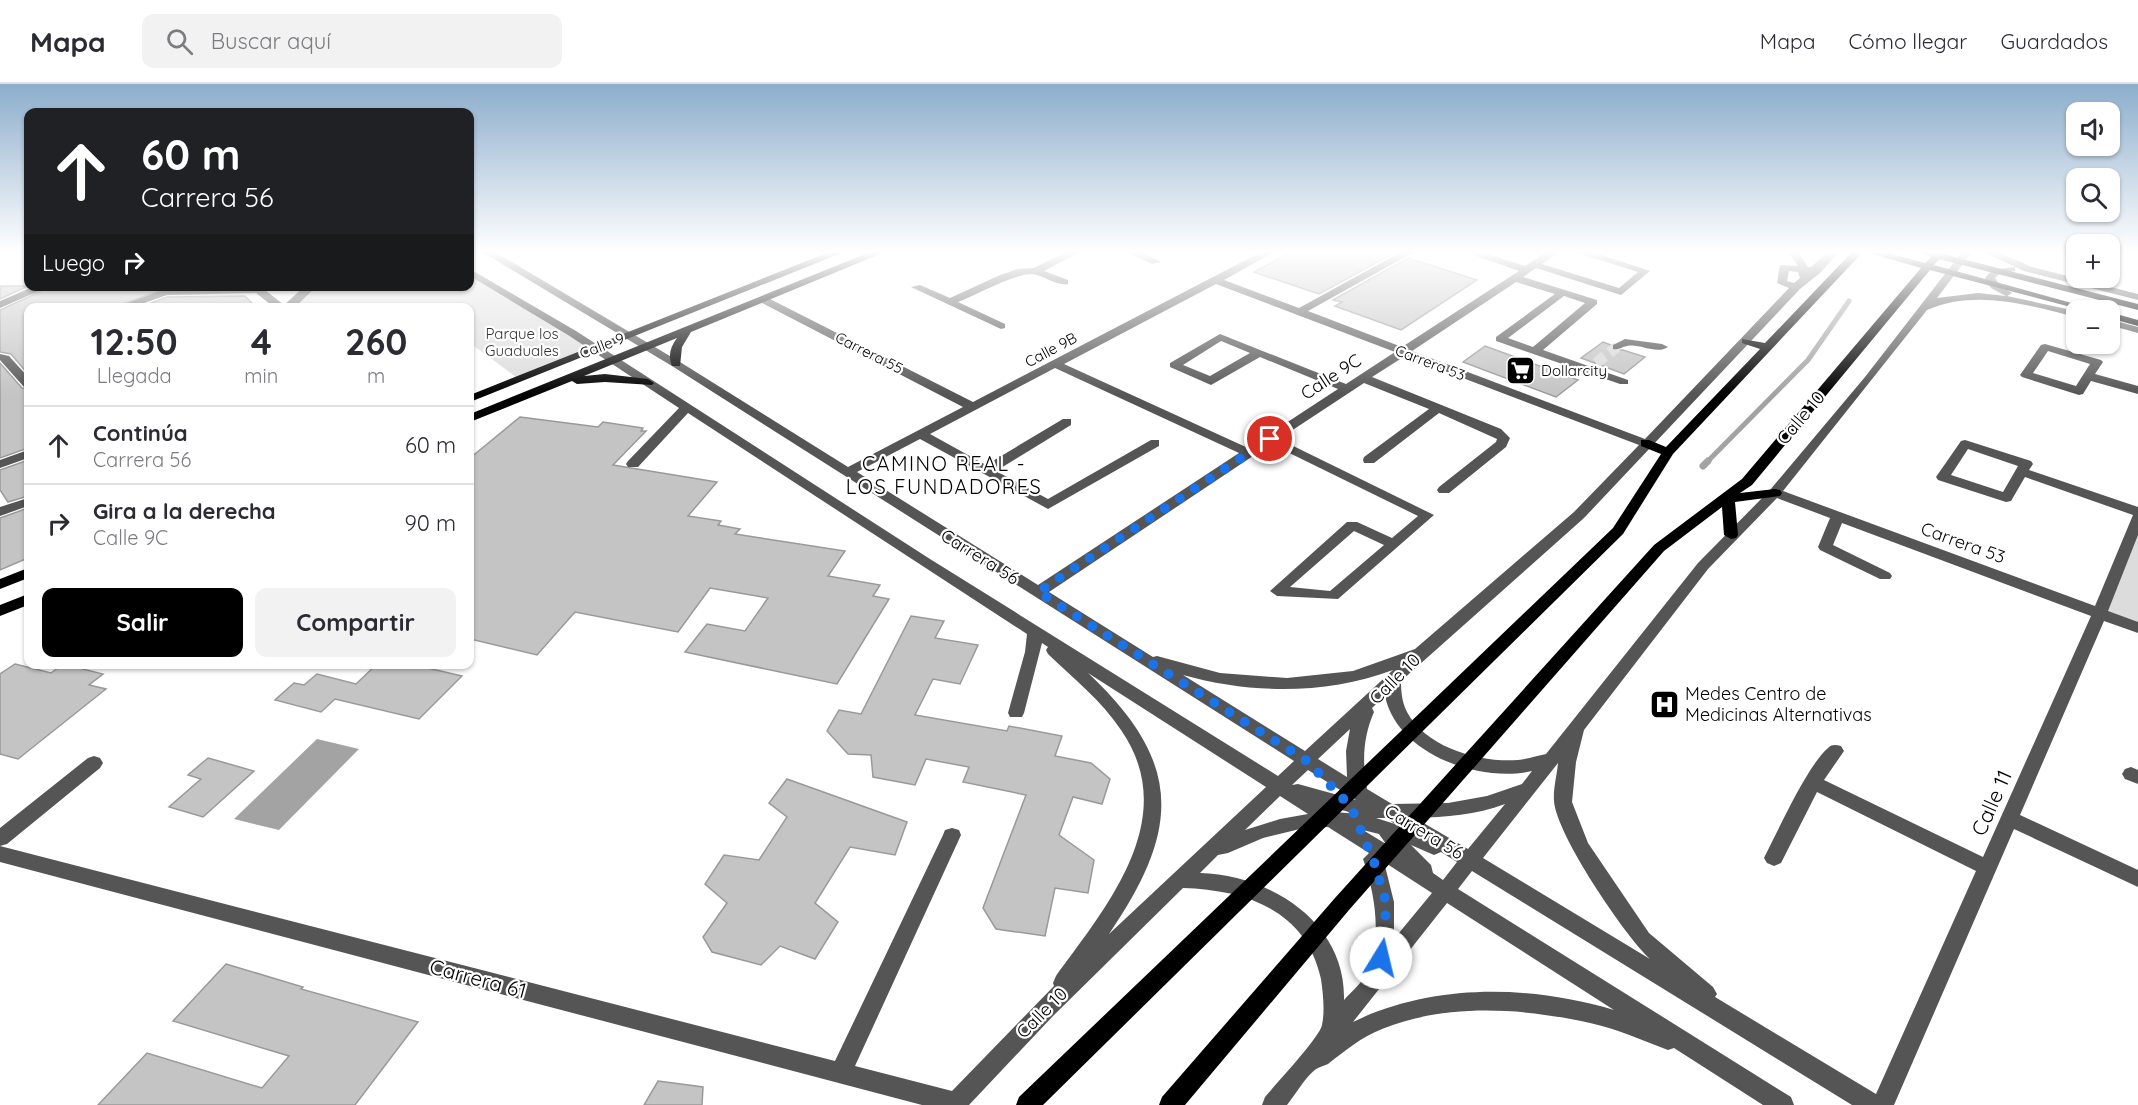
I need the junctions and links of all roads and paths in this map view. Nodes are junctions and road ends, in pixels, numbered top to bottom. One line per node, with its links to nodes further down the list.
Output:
1 (515, 300): 39 (street, Carrera 56)
2 (566, 300): 33 (street, Carrera 56)
3 (721, 300): 33 (main road, Calle 9)
4 (764, 300): 31 (main road, Calle 9); 56 (street, Carrera 55)
5 (945, 300): 21 (street)
6 (956, 300): 21 (street)
7 (1178, 300): 46 (street, Calle 9B)
8 (1267, 300): 26 (street, Carrera 53)
9 (1322, 300): 26 (street)
10 (1483, 300): 42 (street, Calle 9C)
11 (1553, 300): 40 (street)
12 (1585, 300): 40 (street)
13 (1784, 300): 34 (street, Calle 10)
14 (1813, 300): 38 (main road)
15 (1900, 300): 76 (main road, Calle 10)
16 (1929, 300): 24 (street, Calle 10)
17 (1945, 300): 24 (street)
18 (2009, 300): 22 (street)
19 (2027, 300): 22 (street)
20 (2109, 300): 23 (main road)
21 (950, 302): 30 (street)
22 (2045, 306): 25 (street)
23 (2138, 307)
24 (1921, 310): 75 (street, Calle 10)
25 (2066, 311)
26 (1299, 312): 42 (street, Carrera 53)
27 (2120, 318): 28 (main road)
28 (2138, 323)
29 (2120, 325): 32 (street)
30 (1001, 326)
31 (688, 330): 36 (main road, Calle 9); 45 (main road)
32 (2138, 330)
33 (628, 337): 36 (street, Carrera 56); 39 (main road, Calle 9)
34 (1746, 341): 38 (main road); 64 (street, Calle 10)
35 (1662, 347): 37 (street)
36 (646, 348): 44 (main road, Calle 9); 45 (street, Carrera 56)
37 (1617, 348)
38 (1768, 348): 65 (main road)
39 (596, 349): 44 (street, Carrera 56); 55 (main road, Calle 9)
40 (1535, 351): 51 (street)
41 (1258, 353): 41 (street); 53 (street)
42 (1404, 353): 48 (street, Calle 9C); 64 (street, Carrera 53)
43 (0, 357): 49 (street)
44 (613, 360): 50 (main road, Calle 9); 52 (street, Carrera 56)
45 (676, 364): 73 (street, Carrera 56)
46 (1055, 364): 56 (street, Calle 9B); 66 (street)
47 (2088, 376): 47 (street); 54 (street)
48 (1363, 378): 53 (street, Calle 9C); 57 (street)
49 (24, 379)
50 (557, 382): 52 (main road); 59 (main road, Calle 9)
51 (1624, 382)
52 (648, 383): 58 (street, Carrera 56)
53 (1347, 388): 62 (street, Calle 9C)
54 (2138, 390)
55 (474, 397)
56 (973, 407): 61 (street, Calle 9B)
57 (1438, 408): 68 (street); 74 (street)
58 (685, 409): 70 (street); 94 (street, Carrera 56)
59 (474, 416)
60 (1067, 422): 71 (street)
61 (920, 434): 71 (street); 73 (street, Calle 9B)
62 (1270, 439): 66 (street, Calle 9C); 83 (street)
63 (1155, 443): 71 (street)
64 (1645, 443): 65 (main road); 96 (street, Calle 10)
65 (1668, 452): 129 (main road)
66 (1249, 453): 87 (street, Calle 9C)
67 (24, 455): 69 (street)
68 (1370, 460)
69 (0, 464)
70 (633, 464)
71 (986, 471)
72 (2022, 472): 72 (street); 79 (street)
73 (846, 473): 87 (street, Carrera 56)
74 (1444, 490)
75 (1775, 493): 76 (main road); 80 (street, Carrera 53); 82 (street, Calle 10)
76 (1728, 499): 82 (main road); 130 (main road, Calle 10)
77 (24, 503): 78 (street)
78 (0, 512)
79 (2138, 512)
80 (1837, 517): 85 (street); 92 (street, Carrera 53)
81 (2138, 518): 92 (street, Calle 11)
82 (1731, 535): 100 (street, Calle 10)
83 (1394, 544): 83 (street)
84 (24, 575): 86 (main road)
85 (1885, 576)
86 (0, 584)
87 (1038, 592): 95 (street, Carrera 56)
88 (24, 598): 89 (main road)
89 (0, 600)
90 (24, 600): 91 (main road)
91 (0, 611)
92 (2099, 614): 93 (street, Carrera 53); 110 (street, Calle 11)
93 (2138, 628)
94 (1035, 631): 99 (street); 106 (street, Carrera 56); 122 (street)
95 (1120, 645): 96 (street); 103 (street, Carrera 56)
96 (1427, 647): 97 (street, Calle 10)
97 (1393, 681): 98 (street, Calle 10); 102 (street)
98 (1372, 702): 103 (street, Calle 10); 108 (street)
99 (1016, 713)
100 (1579, 725): 102 (street, Calle 10); 124 (street)
101 (1835, 751): 105 (street)
102 (1549, 760): 107 (street, Calle 10)
103 (1307, 761): 106 (street, Calle 10); 108 (street, Carrera 56)
104 (94, 763): 112 (street)
105 (1813, 782): 115 (street); 117 (street)
106 (1281, 785): 108 (street); 109 (street, Carrera 56); 114 (street, Calle 10)
107 (1529, 788): 108 (street); 116 (street, Calle 10)
108 (1368, 816): 109 (street, Carrera 56); 116 (street, Carrera 56); 120 (street); 121 (street)
109 (1332, 818): 114 (street)
110 (2009, 818): 117 (street, Calle 11); 119 (street)
111 (952, 835): 126 (street)
112 (0, 839)
113 (0, 854): 126 (street, Carrera 61)
114 (1207, 856): 118 (street, Calle 10)
115 (1774, 858)
116 (1470, 860): 120 (street, Calle 10); 124 (street, Carrera 56)
117 (1988, 868): 134 (street, Calle 11)
118 (1179, 879): 122 (street, Calle 10); 123 (street)
119 (2138, 879)
120 (1445, 892): 121 (street, Calle 10); 125 (street)
121 (1376, 977): 123 (street, Calle 10)
122 (1046, 1009): 128 (street, Calle 10)
123 (1333, 1028): 127 (street, Calle 10)
124 (1796, 1058): 133 (street, Carrera 56)
125 (1730, 1071): 127 (street); 132 (street)
126 (841, 1073): 128 (street, Carrera 61)
127 (1299, 1074): 131 (street, Calle 10)
128 (955, 1104)
129 (1027, 1105)
130 (1170, 1105)
131 (1273, 1105)
132 (1783, 1105)
133 (1873, 1105)
134 (1883, 1105)

